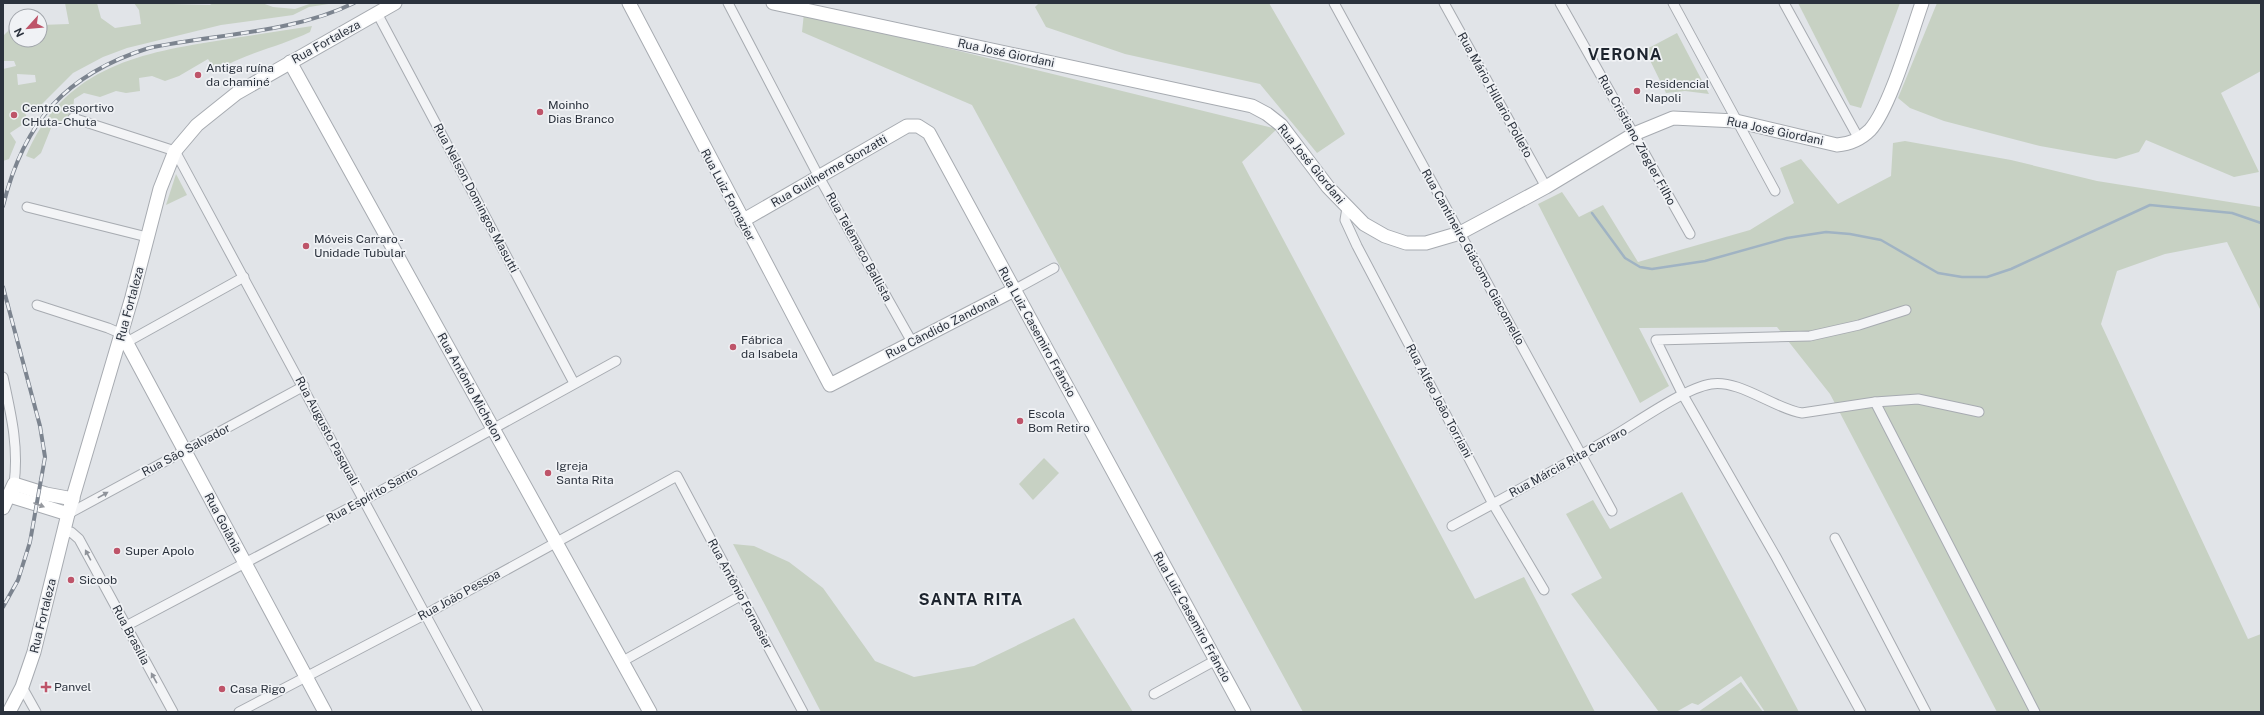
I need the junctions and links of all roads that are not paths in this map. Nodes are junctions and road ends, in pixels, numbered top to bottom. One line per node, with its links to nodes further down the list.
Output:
1 (395, 3): 11 (street, Rua Fortaleza)
2 (629, 3): 24 (street, Rua Luiz Fornazier)
3 (728, 3): 19 (street, Rua Telêmaco Ballista)
4 (773, 3): 23 (street, Rua José Giordani)
5 (1334, 3): 25 (street, Rua Cantineiro Giácomo Giacomello)
6 (1444, 3): 20 (street, Rua Mário Hillario Polleto)
7 (1560, 3): 16 (street, Rua Cristiano Ziegler Filho)
8 (1673, 3): 14 (street)
9 (1784, 3): 17 (street)
10 (1922, 3): 17 (street, Rua José Giordani)
11 (377, 13): 12 (street, Rua Fortaleza); 37 (street, Rua Nelson Domingos Masutti)
12 (290, 62): 18 (street, Rua Fortaleza); 44 (street, Rua Antônio Michelon)
13 (73, 118): 18 (street)
14 (1736, 121): 16 (street, Rua José Giordani); 17 (street, Rua José Giordani); 21 (street)
15 (918, 126): 19 (street, Rua Guilherme Gonzatti); 30 (street, Rua Luiz Casemiro Frâncio)
16 (1634, 134): 20 (street, Rua José Giordani); 26 (street, Rua Cristiano Ziegler Filho)
17 (1859, 139)
18 (174, 151): 27 (street, Rua Fortaleza); 29 (street, Rua Augusto Pasquali)
19 (819, 177): 24 (street, Rua Guilherme Gonzatti); 34 (street, Rua Telêmaco Ballista)
20 (1546, 186): 25 (street, Rua José Giordani)
21 (1775, 191)
22 (27, 207): 27 (street)
23 (1347, 208): 25 (street, Rua José Giordani); 51 (street, Rua Alfeo João Torriani)
24 (742, 221): 38 (street, Rua Luiz Fornazier)
25 (1460, 233): 46 (street, Rua Cantineiro Giácomo Giacomello)
26 (1690, 234)
27 (147, 237): 33 (street, Rua Fortaleza)
28 (1054, 268): 30 (street, Rua Cândido Zandonai)
29 (244, 277): 33 (street); 39 (street, Rua Augusto Pasquali)
30 (1014, 290): 34 (street, Rua Cândido Zandonai); 65 (street, Rua Luiz Casemiro Frâncio)
31 (37, 305): 33 (street)
32 (1906, 310): 40 (street)
33 (124, 338): 45 (street, Rua Goiânia); 49 (street, Rua Fortaleza)
34 (912, 342): 38 (street, Rua Cândido Zandonai)
35 (616, 361): 37 (street, Rua Espírito Santo)
36 (3, 377): 42 (street)
37 (574, 383): 44 (street, Rua Espírito Santo)
38 (830, 385)
39 (304, 386): 45 (street, Rua São Salvador); 50 (street, Rua Augusto Pasquali)
40 (1683, 395): 41 (street, Rua Márcia Rita Carraro); 46 (street, Rua Márcia Rita Carraro); 79 (street)
41 (1875, 402): 43 (street, Rua Márcia Rita Carraro); 81 (street)
42 (7, 412): 48 (street)
43 (1979, 412)
44 (493, 428): 50 (street, Rua Espírito Santo); 59 (street, Rua Antônio Michelon)
45 (185, 451): 54 (street, Rua São Salvador, one-way to 45); 60 (street, Rua Goiânia)
46 (1581, 455): 51 (street, Rua Márcia Rita Carraro); 53 (street, Rua Cantineiro Giácomo Giacomello)
47 (677, 476): 59 (street, Rua João Pessoa); 62 (street, Rua Antônio Fornasier)
48 (12, 490): 49 (street); 52 (street); 54 (street, one-way to 54)
49 (73, 498): 54 (street, Rua Fortaleza)
50 (364, 500): 60 (street, Rua Espírito Santo); 63 (street, Rua Augusto Pasquali)
51 (1494, 504): 55 (street, Rua Márcia Rita Carraro); 61 (street, Rua Alfeo João Torriani)
52 (3, 508)
53 (1612, 511)
54 (68, 516): 56 (street, Rua Fortaleza); 57 (street, Rua Brasília)
55 (1452, 526)
56 (64, 534): 57 (street); 68 (street, Rua Fortaleza)
57 (78, 537): 64 (street, Rua Brasília, one-way to 57)
58 (1836, 538): 80 (street)
59 (555, 542): 63 (street, Rua João Pessoa); 66 (street, Rua Antônio Michelon)
60 (244, 562): 64 (street, Rua Espírito Santo); 67 (street, Rua Goiânia)
61 (1544, 590)
62 (740, 596): 66 (street); 77 (street, Rua Antônio Fornasier)
63 (426, 614): 67 (street, Rua João Pessoa); 75 (street, Rua Augusto Pasquali)
64 (126, 626): 72 (street, Rua Brasília, one-way to 64)
65 (1216, 660): 69 (street); 78 (street, Rua Luiz Casemiro Frâncio)
66 (623, 661): 76 (street, Rua Antônio Michelon)
67 (306, 677): 73 (street, Rua João Pessoa); 74 (street, Rua Goiânia)
68 (22, 687): 70 (street, Rua Fortaleza); 71 (street)
69 (1154, 694)
70 (9, 712)
71 (36, 712)
72 (173, 712)
73 (239, 712)
74 (325, 712)
75 (478, 712)
76 (650, 712)
77 (803, 712)
78 (1244, 712)
79 (1861, 712)
80 (1926, 712)
81 (2035, 712)

